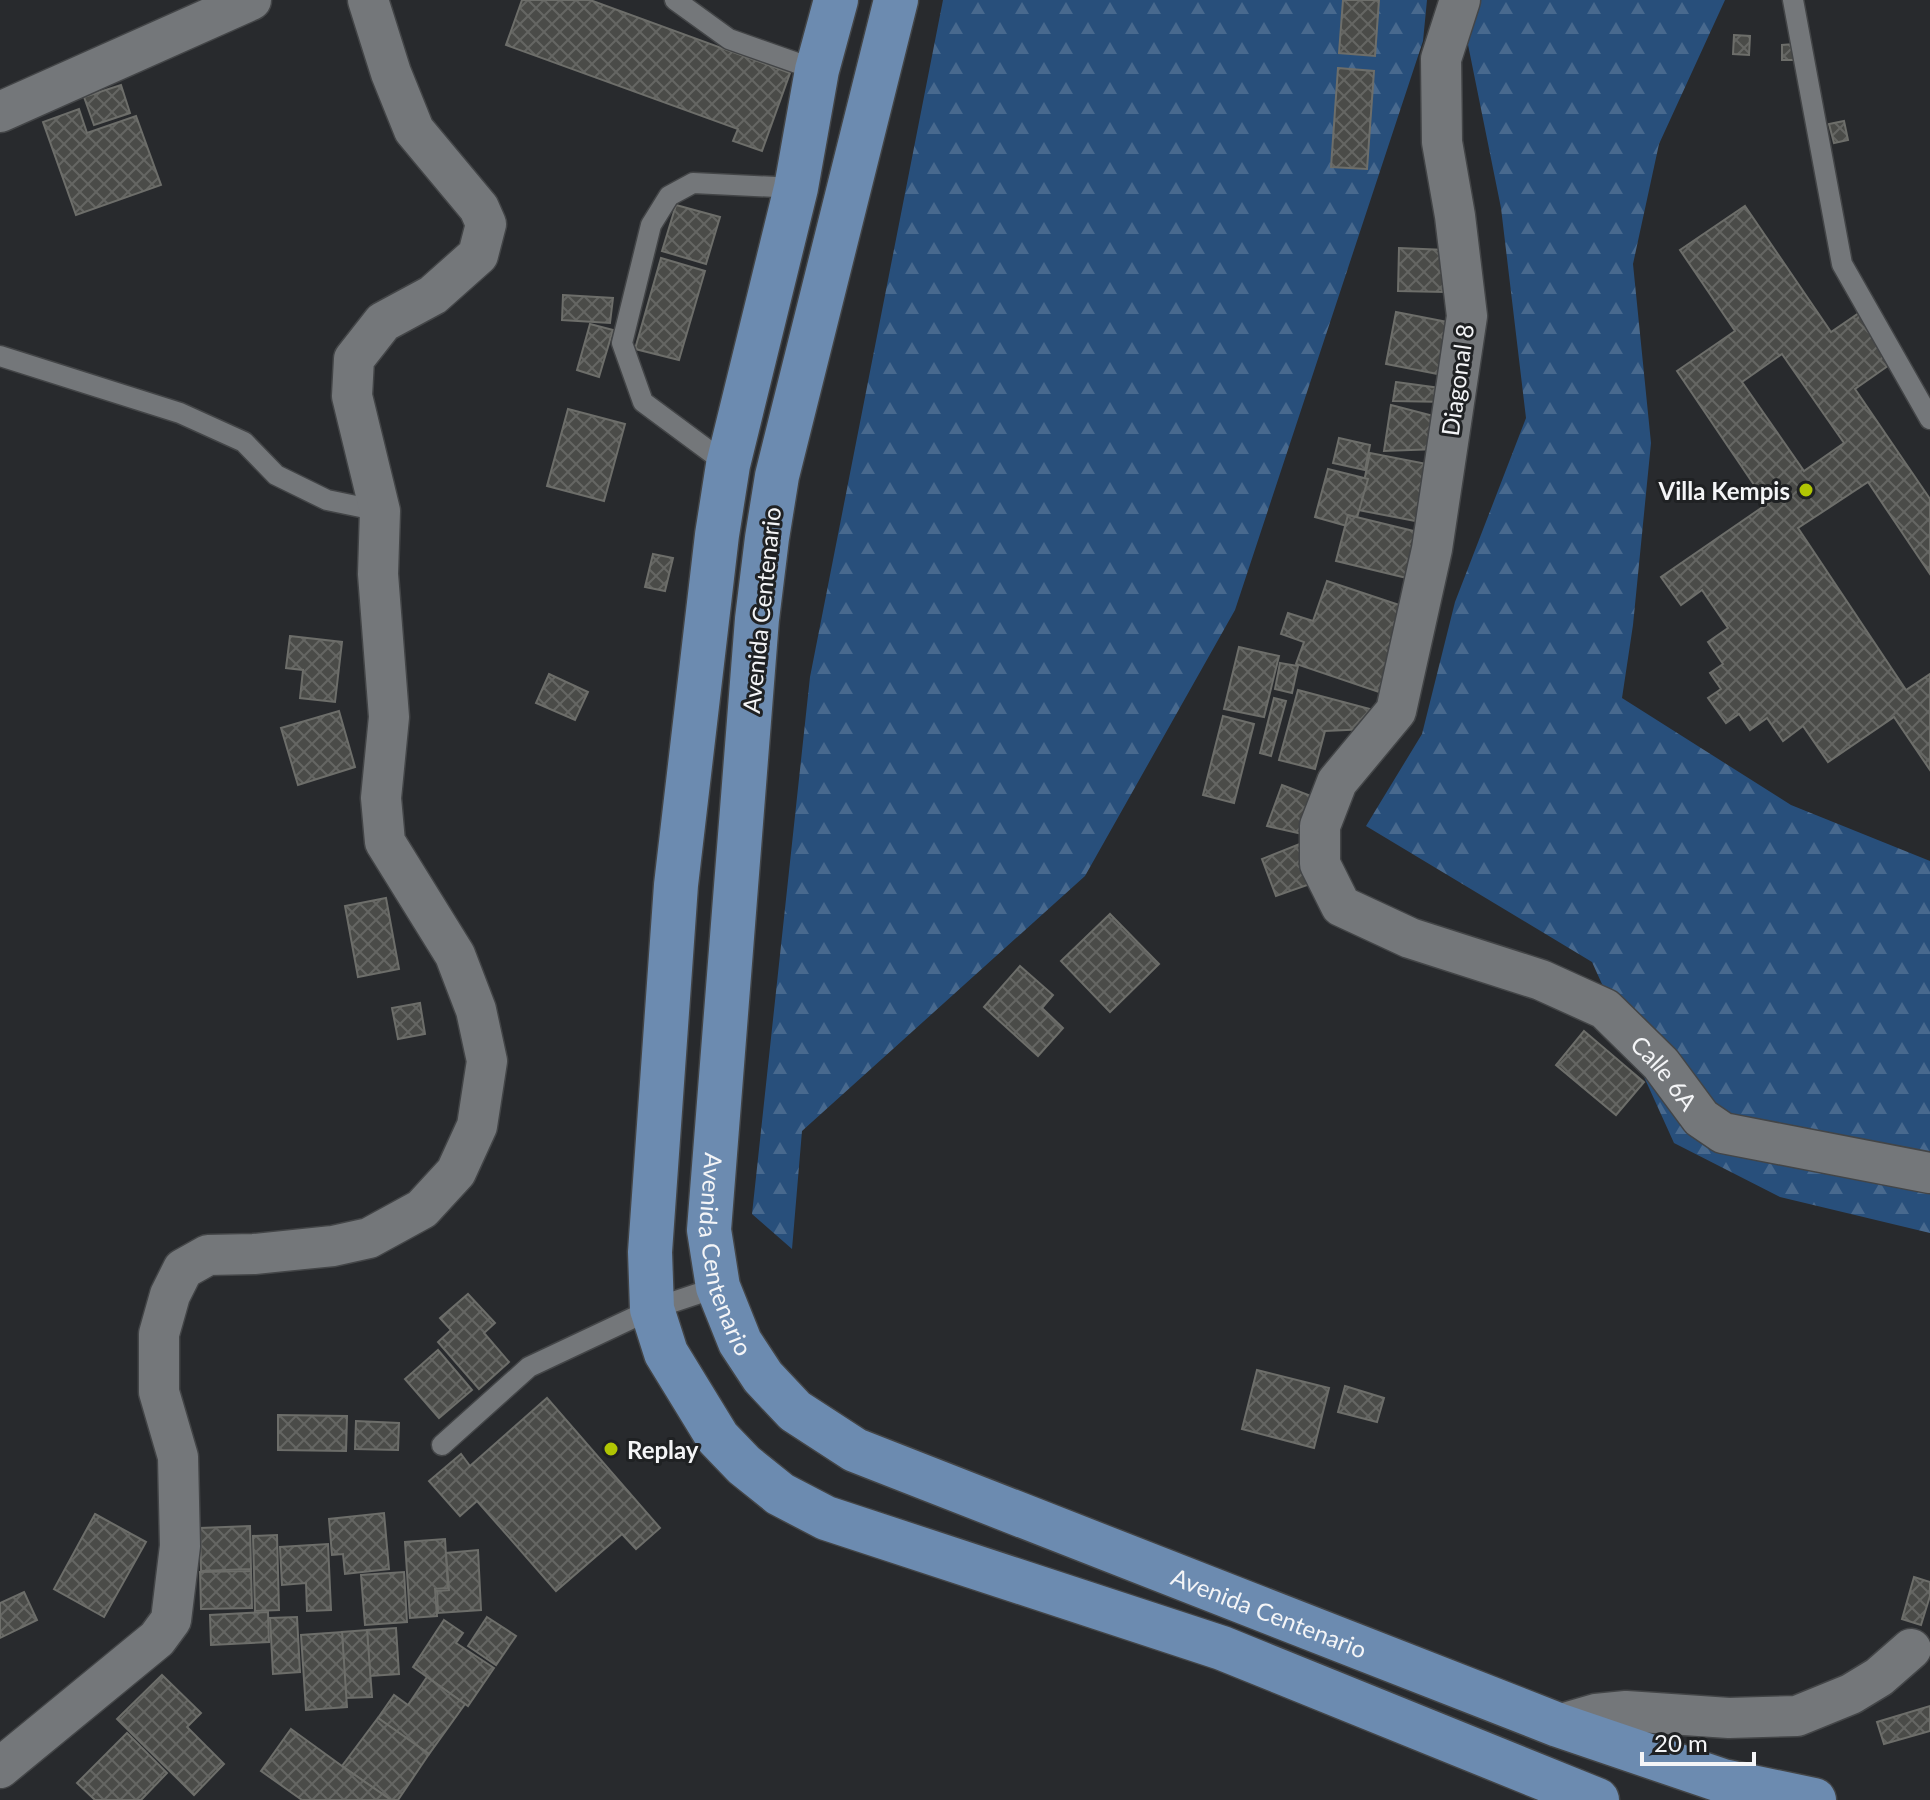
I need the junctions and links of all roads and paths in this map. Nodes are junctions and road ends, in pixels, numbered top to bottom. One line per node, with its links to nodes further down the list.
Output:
1 (251, 0): 9 (street)
2 (368, 0): 16 (street)
3 (675, 0): 8 (lane)
4 (836, 0): 8 (main road, Avenida Centenario)
5 (896, 0): 12 (main road, Avenida Centenario)
6 (1460, 0): 17 (street, Diagonal 8)
7 (1793, 0): 14 (lane)
8 (817, 70): 10 (main road, Avenida Centenario)
9 (0, 112)
10 (796, 188): 11 (main road, Avenida Centenario); 15 (lane)
11 (779, 252): 12 (main road); 15 (main road, Avenida Centenario)
12 (829, 266): 19 (main road, Avenida Centenario)
13 (0, 356): 16 (lane)
14 (1930, 419)
15 (728, 465): 20 (main road, Avenida Centenario)
16 (380, 511): 23 (street)
17 (1396, 711): 18 (street, Calle 6A)
18 (1930, 1173)
19 (718, 1287): 20 (lane); 24 (main road, Avenida Centenario)
20 (652, 1309): 21 (lane); 27 (main road, Avenida Centenario)
21 (442, 1445)
22 (1911, 1649): 24 (street)
23 (71, 1709): 25 (lane); 26 (street)
24 (1558, 1725): 28 (main road, Avenida Centenario)
25 (0, 1741)
26 (0, 1768)
27 (1597, 1800)
28 (1814, 1800)

